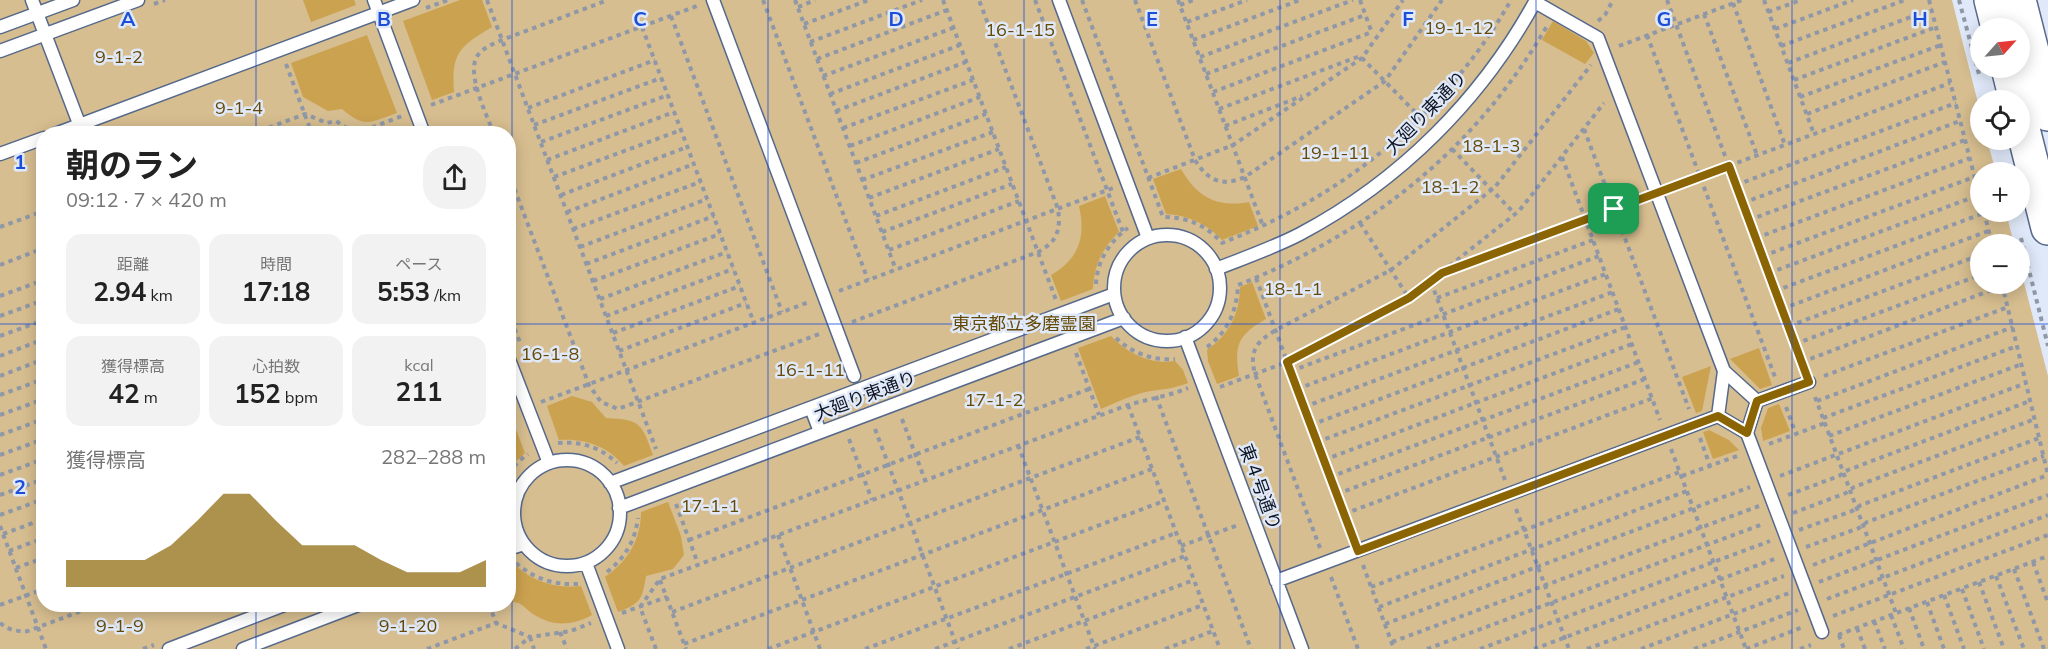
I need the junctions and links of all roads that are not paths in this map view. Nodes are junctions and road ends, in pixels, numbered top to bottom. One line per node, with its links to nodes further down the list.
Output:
1 (32, 0): 12 (lane)
2 (73, 0): 12 (lane)
3 (138, 0): 15 (lane)
4 (374, 0): 11 (lane)
5 (713, 0): 31 (lane)
6 (1059, 0): 25 (lane)
7 (1991, 0): 13 (main road)
8 (2019, 0): 17 (main road)
9 (1535, 1): 26 (lane, 大廻り東通り); 30 (lane)
10 (416, 6): 11 (lane)
11 (379, 13): 19 (lane); 20 (lane)
12 (37, 14): 14 (lane); 15 (lane)
13 (1996, 18)
14 (0, 27)
15 (46, 34): 16 (lane); 18 (lane)
16 (0, 51)
17 (2048, 114)
18 (80, 126)
19 (89, 126)
20 (421, 126)
21 (36, 141): 23 (lane)
22 (2024, 150): 24 (main road)
23 (0, 154)
24 (2034, 231)
25 (1148, 238): 26 (lane); 27 (lane)
26 (1216, 269): 29 (lane)
27 (1114, 294): 28 (lane); 35 (lane, 大廻り東通り)
28 (1124, 318): 29 (lane); 37 (lane, 大廻り東通り)
29 (1185, 337): 47 (lane, 東４号通り)
30 (1724, 370): 34 (lane); 36 (lane)
31 (854, 376)
32 (516, 378): 39 (lane)
33 (1809, 382): 34 (lane)
34 (1757, 401): 38 (lane)
35 (811, 408): 37 (lane); 40 (lane, 大廻り東通り)
36 (1718, 416): 38 (lane); 47 (lane)
37 (820, 432): 42 (lane, 大廻り東通り)
38 (1747, 433): 50 (lane)
39 (549, 464): 40 (lane); 41 (lane)
40 (610, 483): 42 (lane)
41 (516, 499)
42 (619, 508): 46 (lane)
43 (516, 528): 44 (lane)
44 (524, 543): 45 (lane); 46 (lane)
45 (516, 549)
46 (586, 563): 55 (lane)
47 (1276, 581): 56 (lane, 東４号通り)
48 (268, 612): 52 (lane)
49 (342, 612): 51 (lane)
50 (1827, 635)
51 (274, 644): 54 (lane)
52 (184, 646): 53 (lane)
53 (169, 649)
54 (243, 649)
55 (618, 649)
56 (1302, 649)

